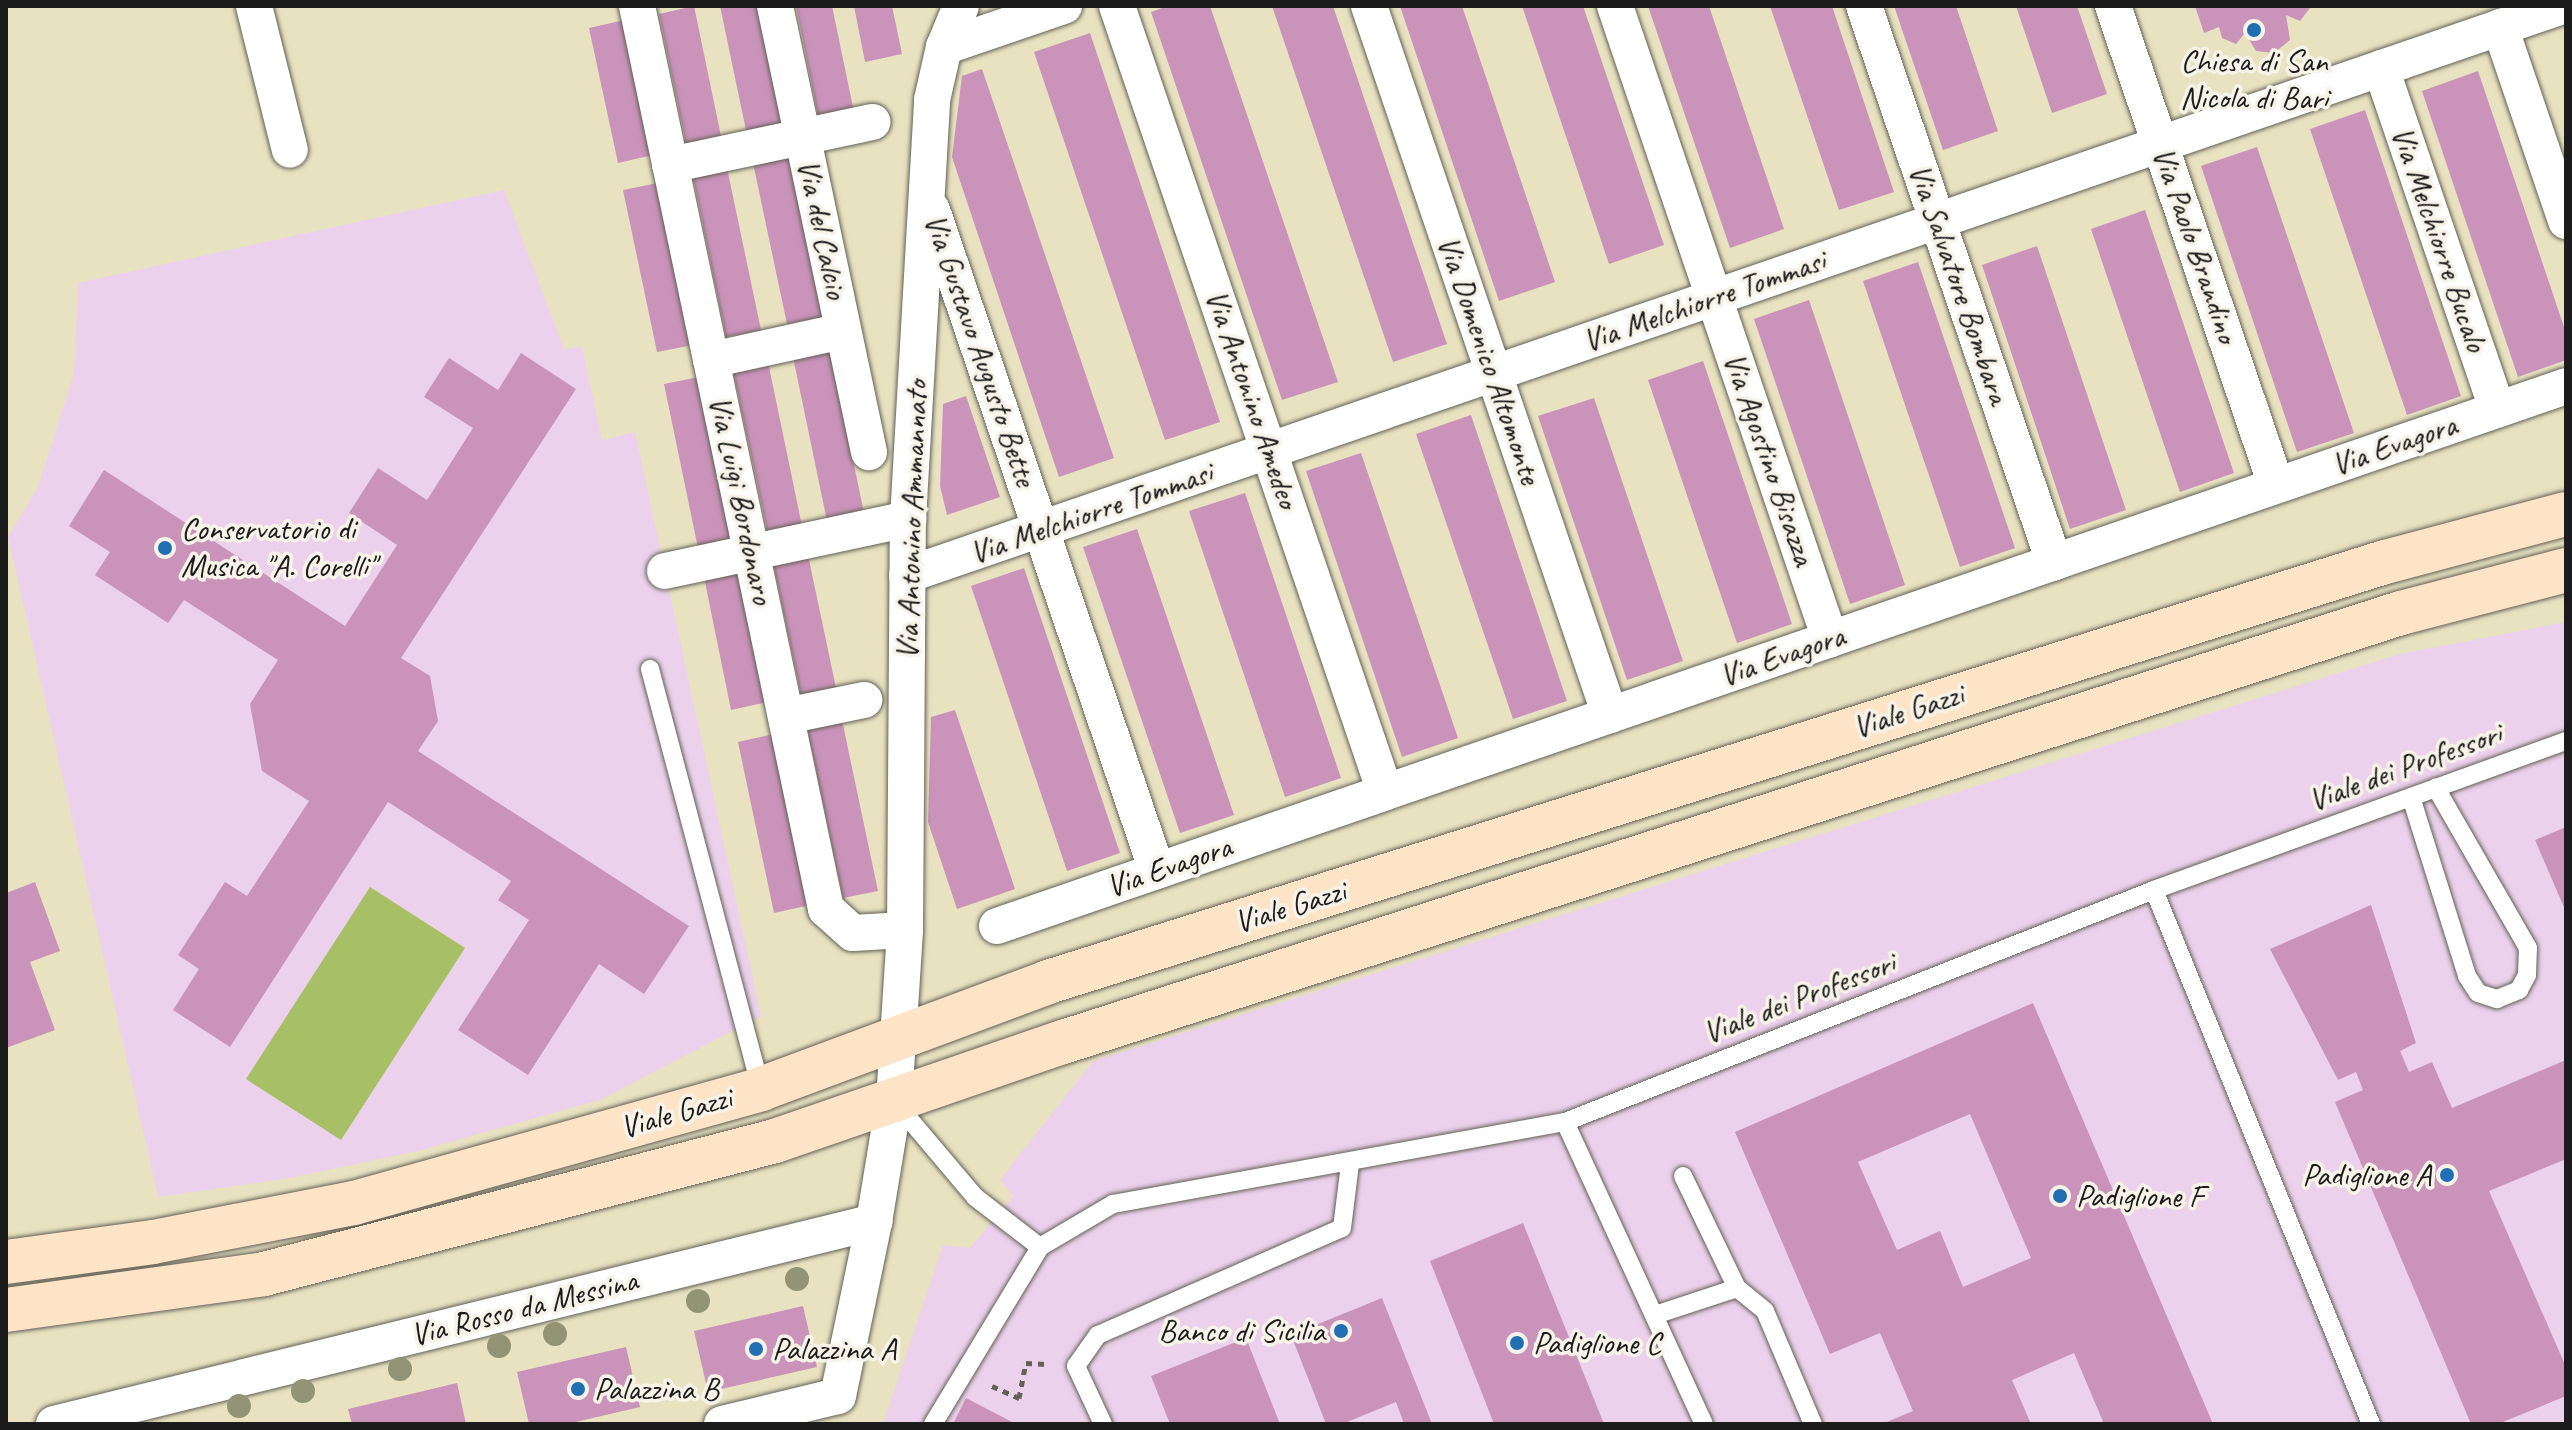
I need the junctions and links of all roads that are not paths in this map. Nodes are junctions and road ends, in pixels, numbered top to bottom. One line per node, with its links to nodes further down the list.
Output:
1 (254, 6): 18 (street)
2 (637, 6): 19 (street, Via Luigi Bordonaro)
3 (775, 6): 16 (street, Via del Calcio)
4 (961, 6): 13 (street, Via Antonino Ammannato)
5 (1064, 6): 13 (street)
6 (1117, 6): 29 (street, Via Antonino Amedeo)
7 (1369, 6): 26 (street, Via Domenico Altomonte)
8 (1615, 6): 23 (street, Via Agostino Bisazza)
9 (1864, 6): 21 (street, Via Salvatore Bombara)
10 (2113, 6): 17 (street, Via Paolo Brandino)
11 (2562, 6): 12 (street, Via Melchiorre Tommasi)
12 (2500, 27): 14 (street, Via Melchiorre Tommasi); 22 (street)
13 (944, 47): 20 (street, Via Antonino Ammannato)
14 (2381, 68): 17 (street, Via Melchiorre Tommasi); 28 (street, Via Melchiorre Bucalo)
15 (872, 122): 16 (street)
16 (802, 136): 19 (street); 24 (street, Via del Calcio)
17 (2160, 144): 21 (street, Via Melchiorre Tommasi); 31 (street, Via Paolo Brandino)
18 (290, 150)
19 (670, 165): 25 (street, Via Luigi Bordonaro)
20 (926, 192): 33 (street, Via Antonino Ammannato); 34 (street, Via Gustavo Augusto Bette)
21 (1937, 221): 23 (street, Via Melchiorre Tommasi); 36 (street, Via Salvatore Bombara)
22 (2566, 221)
23 (1714, 297): 26 (street, Via Melchiorre Tommasi); 40 (street, Via Agostino Bisazza)
24 (843, 331): 25 (street); 30 (street, Via del Calcio)
25 (711, 360): 35 (street, Via Luigi Bordonaro)
26 (1494, 374): 29 (street, Via Melchiorre Tommasi); 43 (street, Via Domenico Altomonte)
27 (2566, 386): 28 (street, Via Evagora)
28 (2497, 409): 31 (street, Via Evagora)
29 (1269, 451): 34 (street, Via Melchiorre Tommasi); 47 (street, Via Antonino Amedeo)
30 (869, 452)
31 (2276, 485): 36 (street, Via Evagora)
32 (2558, 509): 53 (main road, Viale Gazzi)
33 (908, 519): 35 (street); 39 (street, Via Antonino Ammannato)
34 (1041, 530): 39 (street, Via Melchiorre Tommasi); 49 (street, Via Gustavo Augusto Bette)
35 (752, 552): 38 (street); 44 (street, Via Luigi Bordonaro)
36 (2054, 562): 40 (street, Via Evagora)
37 (2566, 570): 55 (main road, Viale Gazzi)
38 (665, 571)
39 (907, 575): 52 (street, Via Antonino Ammannato)
40 (1830, 639): 43 (street, Via Evagora)
41 (650, 669): 54 (lane)
42 (864, 700): 44 (street)
43 (1610, 715): 47 (street, Via Evagora)
44 (786, 716): 52 (street, Via Luigi Bordonaro)
45 (2566, 741): 46 (lane, Viale dei Professori)
46 (2436, 788): 48 (lane, Viale dei Professori); 48 (lane)
47 (1385, 792): 49 (street, Via Evagora)
48 (2411, 797): 50 (lane, Viale dei Professori)
49 (1157, 871): 51 (street, Via Evagora)
50 (2154, 890): 56 (lane, Viale dei Professori); 71 (lane)
51 (997, 926)
52 (905, 930): 53 (street, Via Antonino Ammannato)
53 (895, 1039): 54 (main road, Viale Gazzi); 55 (street, Via Antonino Ammannato)
54 (761, 1089): 61 (main road, Viale Gazzi)
55 (894, 1101): 59 (street); 60 (lane); 63 (main road, Viale Gazzi)
56 (1565, 1122): 57 (lane, Viale dei Professori); 64 (lane)
57 (1350, 1164): 60 (lane, Viale dei Professori); 68 (lane)
58 (1683, 1176): 62 (lane)
59 (874, 1222): 65 (street, Via Rosso da Messina); 66 (street)
60 (1040, 1247): 67 (lane)
61 (6, 1262)
62 (1737, 1288): 64 (lane); 70 (lane)
63 (6, 1310)
64 (1655, 1315): 69 (lane)
65 (54, 1424)
66 (722, 1424)
67 (933, 1424)
68 (1103, 1424)
69 (1704, 1424)
70 (1813, 1424)
71 (2371, 1424)

